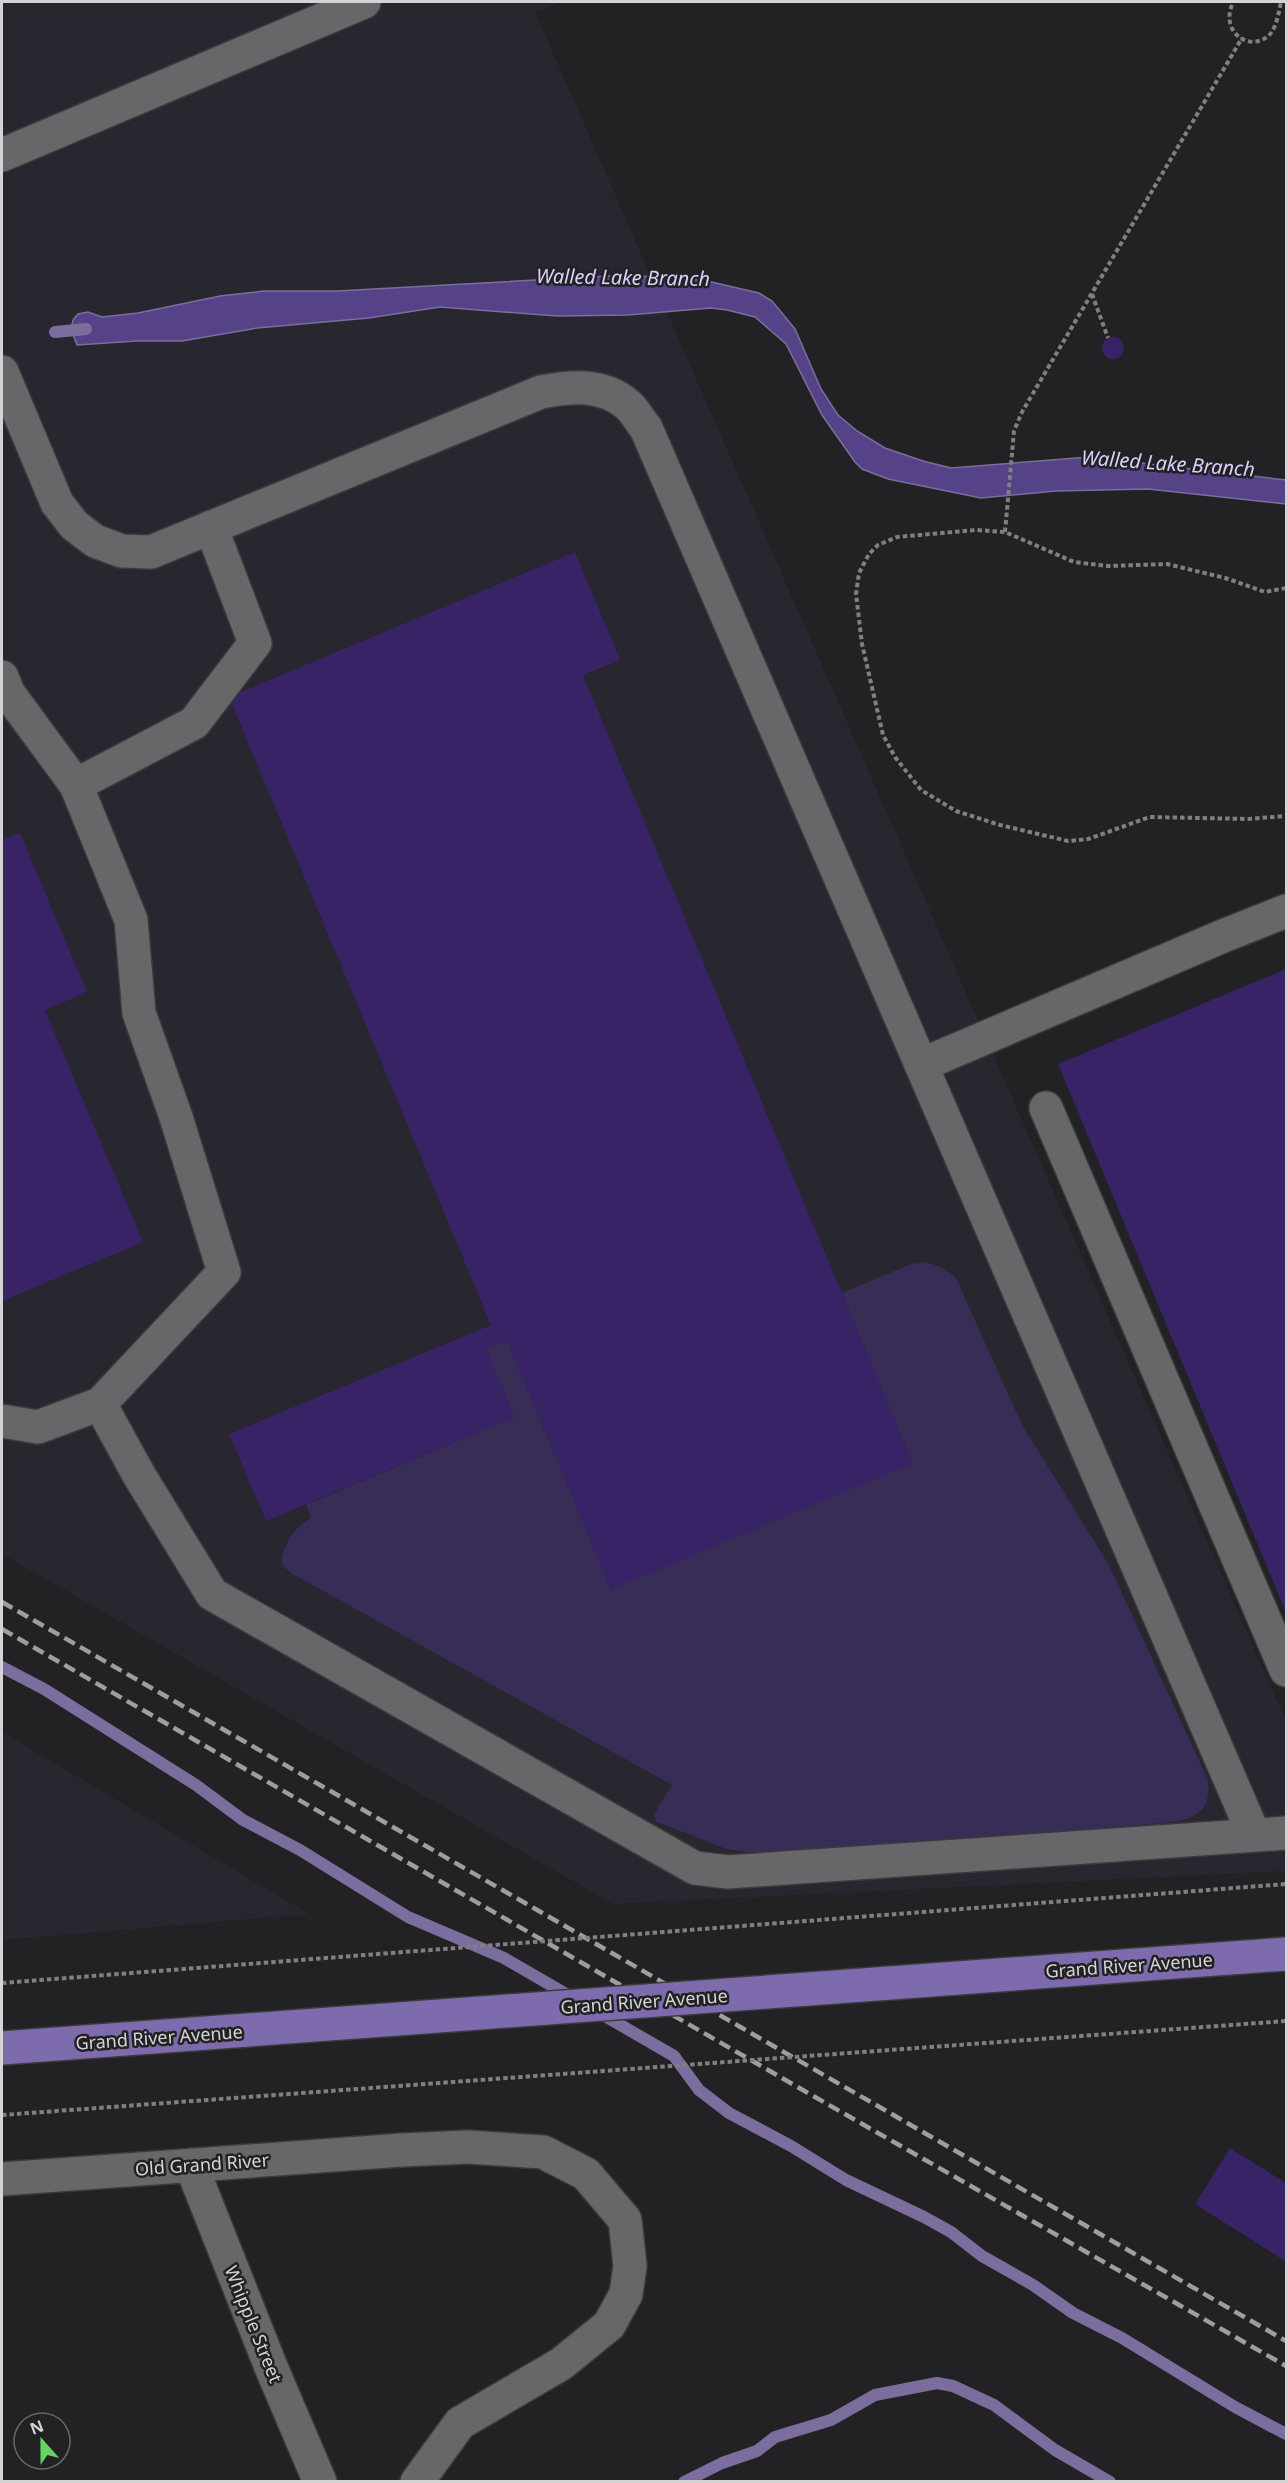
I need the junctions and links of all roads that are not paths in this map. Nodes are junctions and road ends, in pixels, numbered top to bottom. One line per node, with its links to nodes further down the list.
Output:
1 (364, 2): 2 (street)
2 (2, 155)
3 (2, 372): 4 (street)
4 (211, 528): 6 (street); 8 (street)
5 (2, 677): 6 (street)
6 (75, 785): 10 (street)
7 (1287, 912): 8 (street)
8 (921, 1065): 14 (street)
9 (1046, 1108): 12 (street)
10 (100, 1404): 11 (street); 14 (street)
11 (2, 1421)
12 (1287, 1670)
13 (1287, 1833): 14 (street)
14 (1254, 1835)
15 (1287, 1954): 16 (main road, Grand River Avenue, bridge)
16 (2, 2048)
17 (191, 2165): 18 (street, Old Grand River); 19 (street, Whipple Street); 20 (street, Old Grand River)
18 (2, 2179)
19 (320, 2481)
20 (417, 2481)

